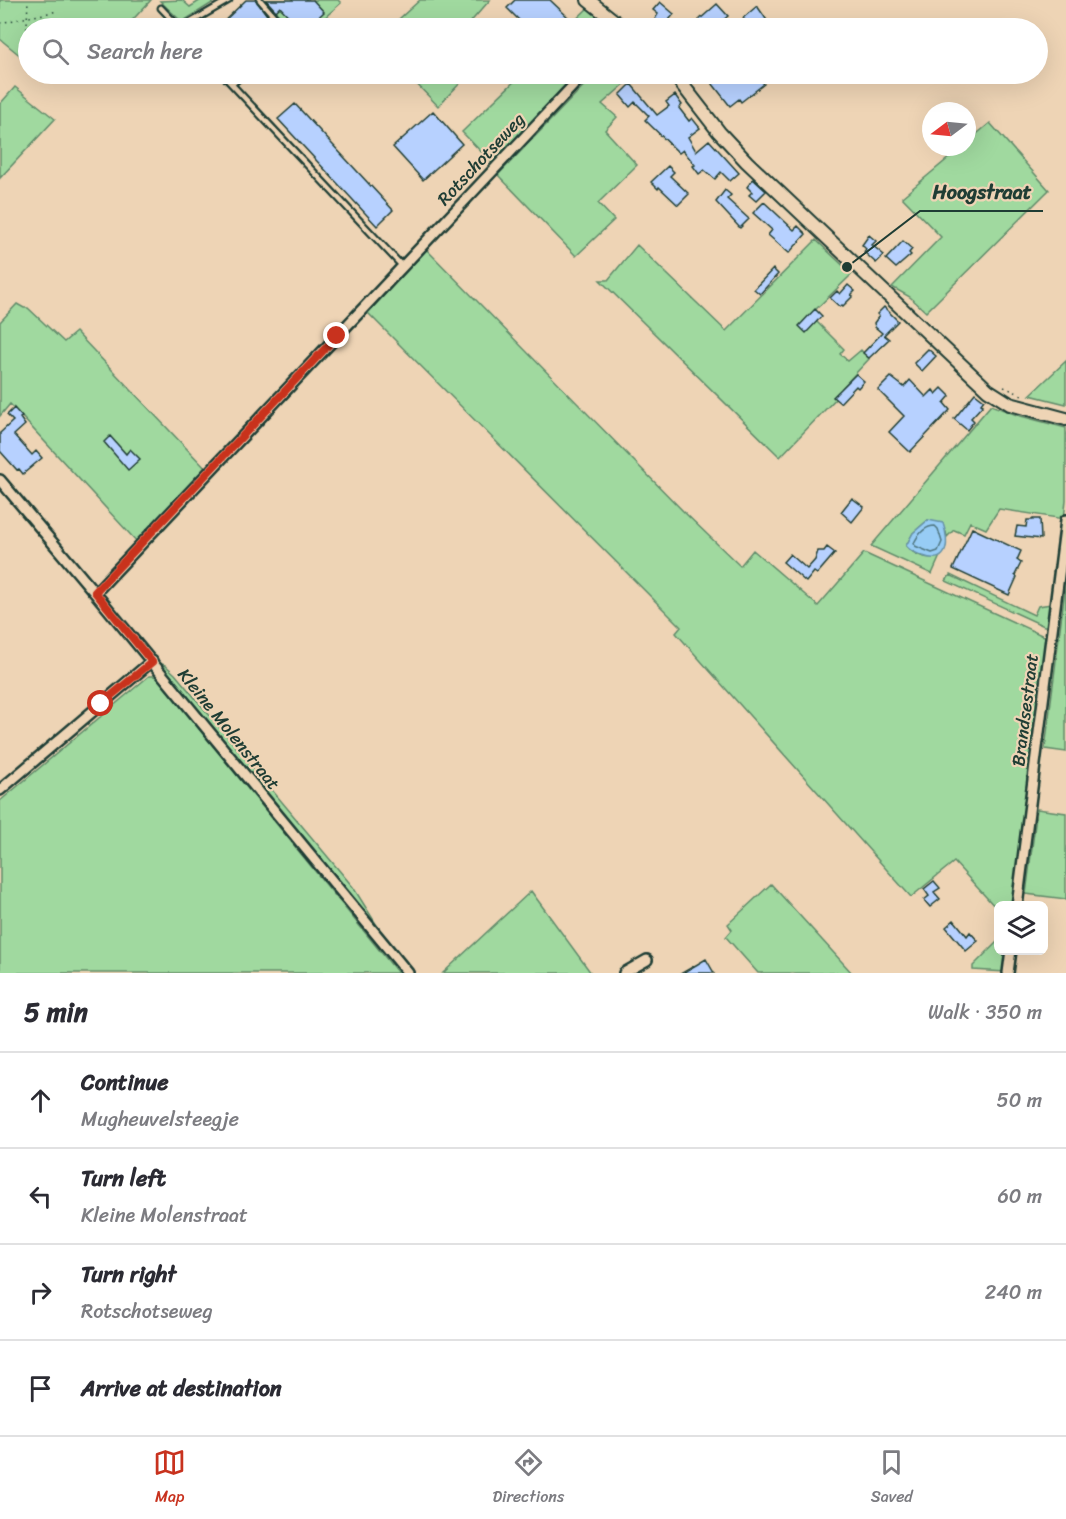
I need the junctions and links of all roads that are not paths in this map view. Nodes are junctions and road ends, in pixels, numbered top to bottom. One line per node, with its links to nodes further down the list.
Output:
1 (229, 0): 6 (lane)
2 (260, 0): 7 (lane)
3 (588, 0): 8 (street)
4 (161, 8): 5 (lane)
5 (170, 18)
6 (198, 18)
7 (275, 18)
8 (610, 18)
9 (232, 84): 12 (lane)
10 (575, 84): 12 (street, Rotschotseweg)
11 (682, 84): 13 (street)
12 (402, 266): 16 (street, Rotschotseweg)
13 (1066, 419)
14 (0, 480): 16 (street, Kleine Molenstraat)
15 (1066, 520): 19 (street, Brandsestraat)
16 (95, 592): 17 (street, Kleine Molenstraat)
17 (152, 662): 18 (street); 22 (street, Kleine Molenstraat)
18 (0, 790)
19 (1018, 901)
20 (1010, 955): 24 (street)
21 (647, 960): 23 (street)
22 (408, 973)
23 (624, 973)
24 (1008, 973)

